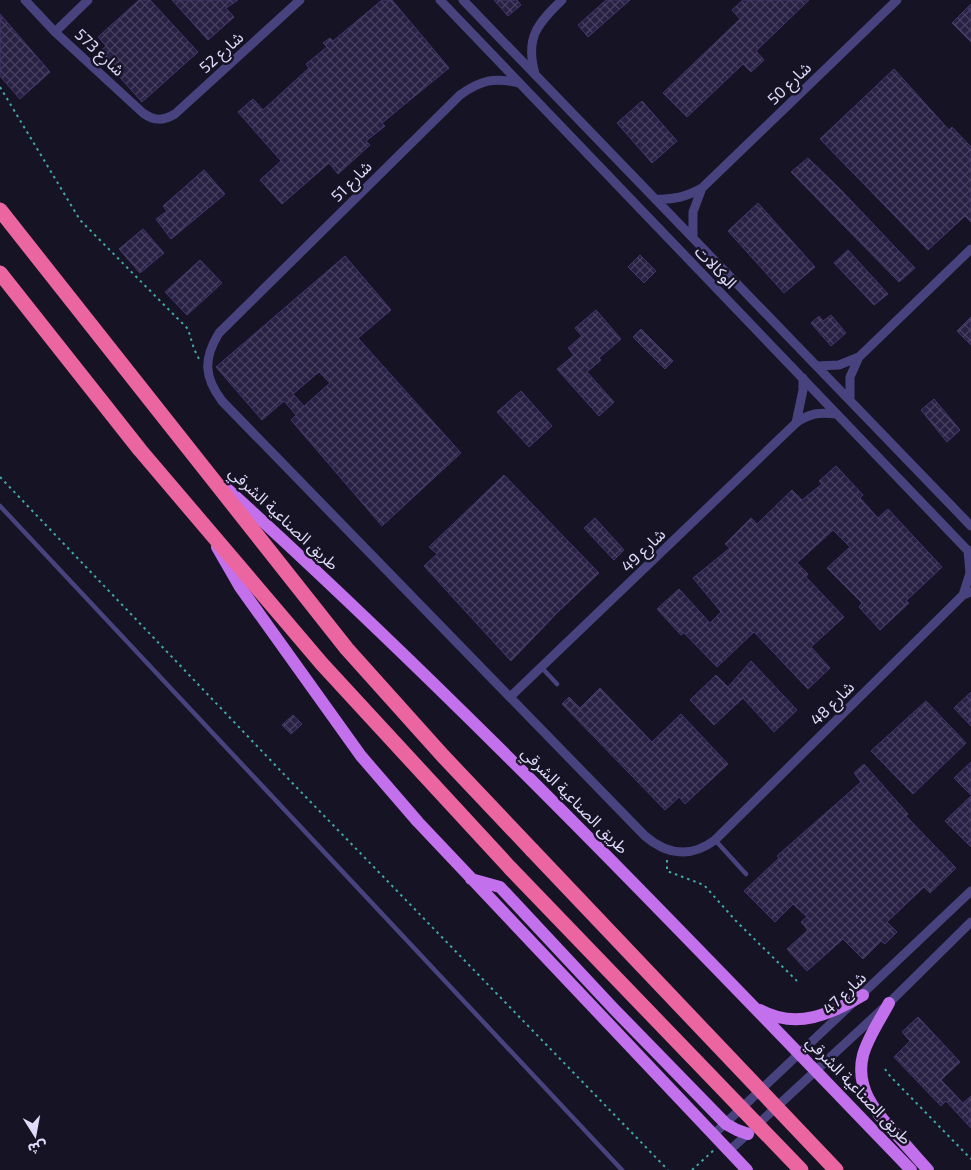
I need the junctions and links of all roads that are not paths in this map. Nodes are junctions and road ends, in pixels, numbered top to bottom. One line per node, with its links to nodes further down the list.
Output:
1 (25, 0): 8 (street, شارع 573)
2 (88, 0): 8 (street)
3 (300, 0): 11 (street, شارع 52)
4 (440, 0): 10 (street, الوكالات)
5 (463, 0): 9 (street, الوكالات)
6 (562, 0): 9 (street)
7 (897, 0): 12 (street, شارع 50)
8 (55, 32): 11 (street, شارع 573)
9 (535, 74): 13 (street, الوكالات)
10 (519, 83): 20 (street, شارع 51); 21 (street, الوكالات)
11 (159, 120)
12 (702, 188): 13 (street, شارع 50); 15 (street, شارع 50)
13 (655, 199): 15 (street, الوكالات)
14 (0, 210): 25 (highway, طريق الصناعية الشرقي)
15 (693, 238): 19 (street, الوكالات)
16 (971, 249): 18 (street)
17 (0, 273): 27 (highway)
18 (859, 357): 19 (street); 22 (street)
19 (817, 366): 22 (street, الوكالات)
20 (208, 375): 33 (street, طريق الصناعية الشرقي)
21 (803, 378): 23 (street, الوكالات); 24 (street)
22 (850, 399): 28 (street, الوكالات)
23 (836, 414): 24 (street, شارع 49); 29 (street, الوكالات)
24 (796, 423): 31 (street, شارع 49)
25 (203, 467): 42 (main road, طريق الصناعية الشرقي); 51 (highway, طريق الصناعية الشرقي, bridge)
26 (0, 506): 48 (lane)
27 (201, 522): 37 (main road); 50 (highway, bridge)
28 (971, 526)
29 (969, 552): 30 (street, شارع 48)
30 (967, 594): 34 (street, شارع 48)
31 (542, 668): 32 (lane); 33 (street, شارع 49)
32 (557, 684)
33 (510, 697): 35 (street, طريق الصناعية الشرقي)
34 (722, 833): 35 (street, طريق الصناعية الشرقي)
35 (715, 840): 36 (lane)
36 (746, 874)
37 (471, 878): 45 (main road); 47 (main road)
38 (971, 891): 40 (street, شارع 47)
39 (971, 922): 41 (street)
40 (864, 995): 42 (main road); 43 (street, شارع 47)
41 (888, 1003): 44 (street); 53 (main road)
42 (756, 1008): 43 (main road, طريق الصناعية الشرقي)
43 (801, 1054): 44 (main road, طريق الصناعية الشرقي); 45 (street, شارع 47)
44 (816, 1071): 46 (street); 52 (main road, طريق الصناعية الشرقي)
45 (726, 1124): 46 (main road); 47 (street, شارع 47)
46 (748, 1134): 47 (street)
47 (721, 1143): 49 (main road)
48 (622, 1170)
49 (747, 1170)
50 (801, 1170)
51 (836, 1170)
52 (911, 1170)
53 (928, 1170)

